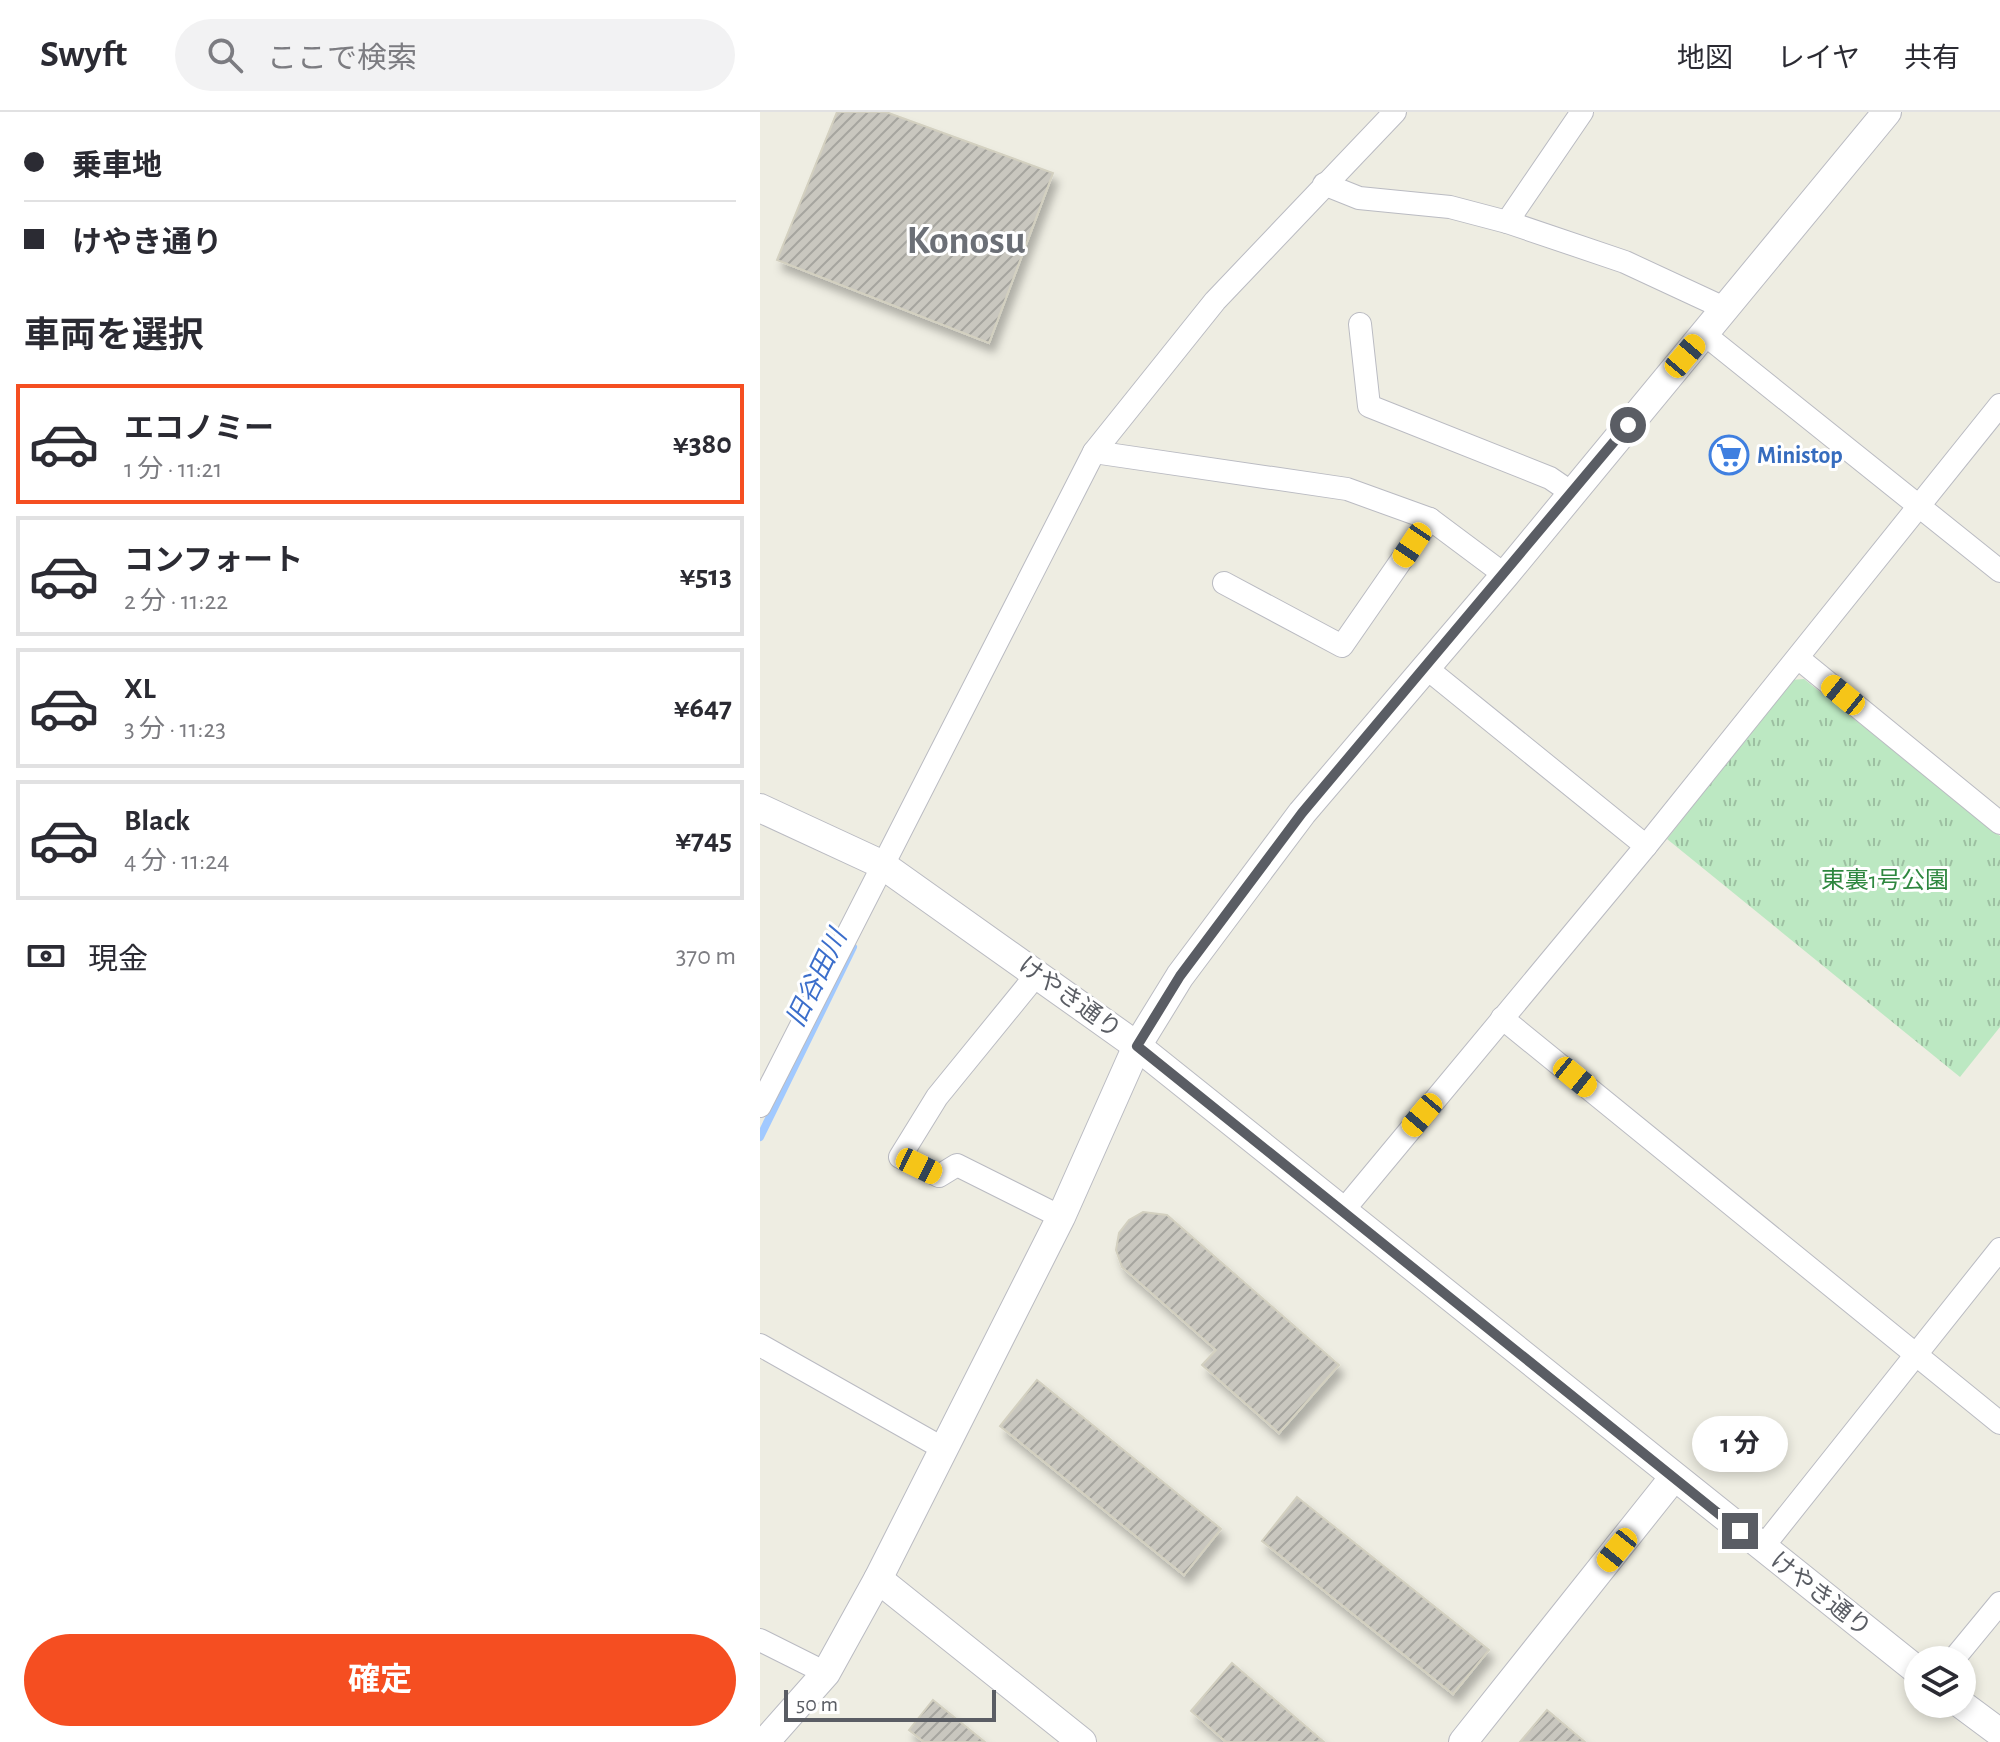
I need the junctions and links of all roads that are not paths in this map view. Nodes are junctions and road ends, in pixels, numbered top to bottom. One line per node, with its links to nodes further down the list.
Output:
1 (1395, 112): 4 (street)
2 (1582, 112): 5 (street)
3 (1887, 112): 6 (street)
4 (1324, 184): 5 (street); 10 (street)
5 (1507, 222): 6 (street)
6 (1724, 308): 8 (street)
7 (1360, 324): 11 (street)
8 (1704, 334): 11 (street); 12 (street)
9 (2000, 405): 12 (street)
10 (1094, 452): 13 (street); 22 (street)
11 (1572, 493): 15 (street)
12 (1919, 506): 14 (street); 17 (street)
13 (1430, 519): 15 (street); 16 (street)
14 (2000, 571)
15 (1505, 575): 18 (street)
16 (1224, 583)
17 (1798, 658): 20 (street); 21 (street)
18 (1425, 667): 21 (street); 25 (street)
19 (760, 808): 22 (street, けやき通り)
20 (2000, 823)
21 (1646, 846): 24 (street)
22 (881, 864): 23 (street, けやき通り); 26 (street)
23 (1038, 973): 25 (street, けやき通り); 28 (street)
24 (1502, 1018): 27 (street); 31 (street)
25 (1137, 1046): 27 (street, けやき通り); 28 (street)
26 (760, 1106)
27 (1342, 1212): 34 (street, けやき通り)
28 (1061, 1217): 33 (street)
29 (2000, 1249): 31 (street)
30 (760, 1345): 33 (street)
31 (1916, 1355): 32 (street); 35 (street)
32 (2000, 1423)
33 (944, 1449): 36 (street)
34 (1674, 1477): 35 (street, けやき通り); 46 (street)
35 (1762, 1548): 40 (street, けやき通り)
36 (878, 1579): 41 (street); 45 (street)
37 (2000, 1603): 39 (street)
38 (760, 1640): 41 (street)
39 (1965, 1646)
40 (1904, 1660)
41 (826, 1673): 44 (street)
42 (1976, 1715): 43 (street)
43 (2000, 1733)
44 (765, 1742)
45 (1082, 1742)
46 (1463, 1742)

